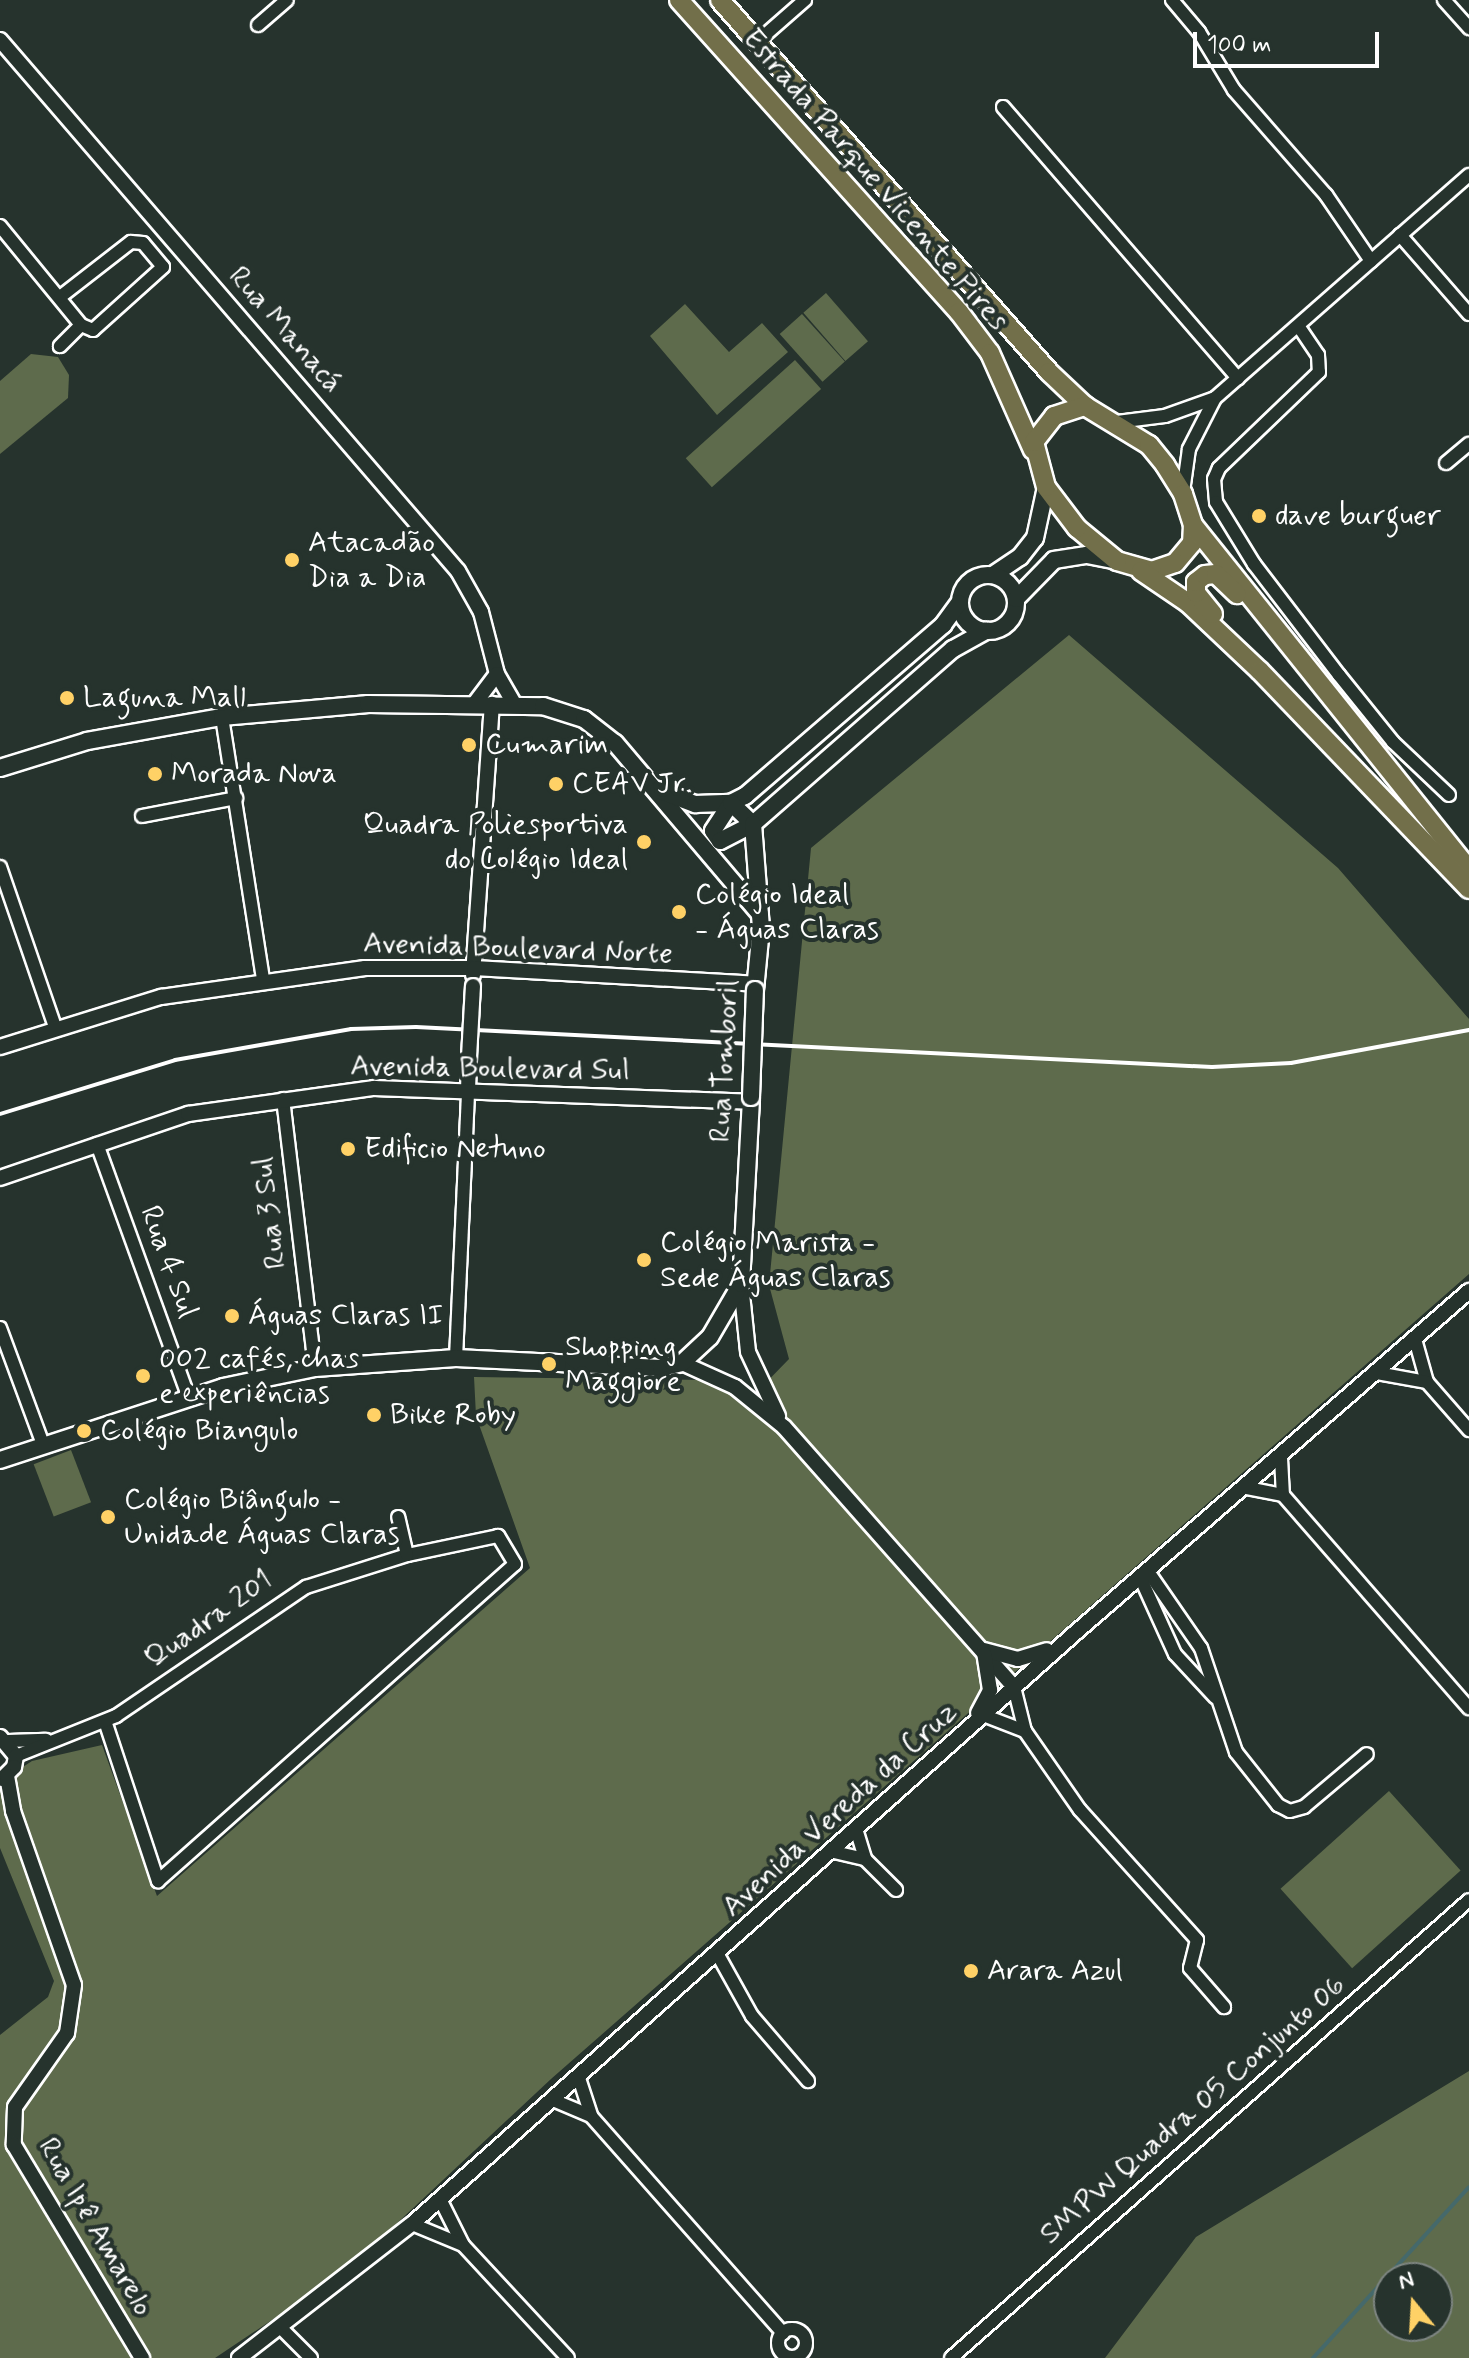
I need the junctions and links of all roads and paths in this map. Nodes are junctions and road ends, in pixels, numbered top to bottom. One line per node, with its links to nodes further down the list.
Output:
1 (287, 0): 7 (street)
2 (679, 0): 26 (main road, Estrada Parque Vicente Pires)
3 (720, 0): 10 (main road, Estrada Parque Vicente Pires)
4 (805, 0): 10 (street)
5 (1172, 0): 15 (street)
6 (1444, 0): 8 (street)
7 (258, 25)
8 (1469, 28)
9 (0, 40): 39 (street, Rua Manacá)
10 (757, 42): 23 (main road, Estrada Parque Vicente Pires)
11 (1003, 107): 21 (street)
12 (1469, 175): 14 (street)
13 (0, 226): 16 (street)
14 (1400, 235): 15 (street); 17 (street)
15 (1371, 261): 19 (street)
16 (60, 297): 18 (street); 18 (street)
17 (1469, 314)
18 (81, 325): 20 (street)
19 (1299, 327): 21 (street); 45 (street)
20 (60, 346)
21 (1238, 378): 22 (street)
22 (1215, 398): 24 (street); 29 (street)
23 (1085, 406): 24 (main road); 26 (main road)
24 (1117, 422): 29 (main road)
25 (1469, 444): 27 (street)
26 (1033, 450): 28 (main road)
27 (1446, 463)
28 (1046, 487): 31 (main road); 33 (main road)
29 (1183, 494): 30 (main road)
30 (1193, 525): 32 (main road); 37 (main road)
31 (1117, 561): 32 (main road); 34 (main road)
32 (1139, 569): 38 (main road)
33 (993, 575): 34 (main road); 35 (main road)
34 (1016, 599): 36 (main road)
35 (959, 603): 36 (main road); 47 (main road)
36 (986, 631): 49 (main road)
37 (1303, 661): 38 (main road); 51 (main road)
38 (1260, 671): 52 (main road)
39 (497, 674): 40 (street); 41 (street, Rua Manacá)
40 (484, 704): 41 (main road); 42 (main road); 54 (street)
41 (515, 705): 44 (main road)
42 (222, 717): 43 (main road); 46 (street)
43 (0, 768)
44 (656, 789): 47 (main road); 53 (main road)
45 (1449, 795)
46 (236, 798): 48 (street); 55 (street)
47 (731, 803): 49 (main road); 49 (main road)
48 (142, 816)
49 (753, 824): 53 (main road, Rua Tomboril)
50 (0, 867): 57 (street)
51 (1469, 870)
52 (1469, 889)
53 (760, 914): 56 (main road, Rua Tomboril)
54 (474, 968): 55 (street, Avenida Boulevard Norte); 56 (street, Avenida Boulevard Norte); 59 (street, bridge)
55 (263, 980): 57 (street, Avenida Boulevard Norte)
56 (756, 987): 61 (main road, Rua Tomboril, bridge)
57 (55, 1027): 58 (street, Avenida Boulevard Norte)
58 (0, 1047)
59 (468, 1090): 60 (street, Avenida Boulevard Sul); 61 (street, Avenida Boulevard Sul); 68 (street)
60 (283, 1099): 62 (street, Avenida Boulevard Sul); 70 (street, Rua 3 Sul)
61 (751, 1100): 64 (main road, Rua Tomboril)
62 (97, 1144): 63 (street, Avenida Boulevard Sul); 73 (street, Rua 4 Sul)
63 (0, 1178)
64 (741, 1284): 69 (main road, Rua Tomboril); 74 (street, Rua Tomboril)
65 (1469, 1291): 67 (street, Avenida Vereda da Cruz)
66 (0, 1328): 76 (street)
67 (1415, 1339): 71 (street, Avenida Vereda da Cruz); 72 (street)
68 (456, 1358): 69 (main road); 70 (main road)
69 (682, 1363): 74 (street, Rua Tomboril)
70 (315, 1368): 73 (main road)
71 (1377, 1373): 72 (street); 77 (street, Avenida Vereda da Cruz)
72 (1427, 1382): 75 (street)
73 (189, 1398): 76 (main road)
74 (784, 1427): 85 (street, Rua Tomboril)
75 (1469, 1430)
76 (43, 1444): 78 (main road)
77 (1281, 1458): 79 (street, Avenida Vereda da Cruz); 80 (street)
78 (0, 1460)
79 (1247, 1488): 80 (street); 83 (street, Avenida Vereda da Cruz)
80 (1283, 1495): 88 (street)
81 (398, 1517): 82 (street)
82 (407, 1555): 90 (street, Quadra 201); 90 (street, Quadra 201)
83 (1145, 1576): 84 (street, Avenida Vereda da Cruz); 87 (street); 87 (street)
84 (1075, 1633): 85 (street); 86 (street, Avenida Vereda da Cruz)
85 (983, 1650): 86 (street, Rua Tomboril); 96 (street)
86 (1014, 1687): 89 (street, Avenida Vereda da Cruz); 91 (street)
87 (1215, 1697): 94 (street)
88 (1469, 1708)
89 (983, 1715): 91 (street); 96 (street, Avenida Vereda da Cruz)
90 (105, 1721): 93 (street, Quadra 201)
91 (1025, 1731): 106 (street)
92 (4, 1739): 93 (street, Quadra 201); 95 (street)
93 (57, 1740): 95 (street, Quadra 201)
94 (1367, 1754)
95 (16, 1756): 97 (street)
96 (939, 1756): 100 (street, Avenida Vereda da Cruz)
97 (3, 1778): 99 (street, Rua Ipê Amarelo)
98 (0, 1792): 99 (street, Rua Ipê Amarelo)
99 (13, 1811): 116 (street, Rua Ipê Amarelo)
100 (857, 1832): 101 (street, Avenida Vereda da Cruz); 102 (street)
101 (834, 1852): 102 (street); 105 (street, Avenida Vereda da Cruz)
102 (865, 1859): 103 (street)
103 (896, 1890)
104 (1469, 1900): 120 (street, SMPW Quadra 05 Conjunto 06)
105 (718, 1955): 107 (street, Avenida Vereda da Cruz); 108 (street)
106 (1224, 2007)
107 (579, 2078): 109 (street, Avenida Vereda da Cruz); 110 (street)
108 (808, 2081)
109 (553, 2100): 110 (street); 111 (street, Avenida Vereda da Cruz)
110 (591, 2116): 115 (street)
111 (440, 2199): 112 (street, Avenida Vereda da Cruz); 113 (street)
112 (412, 2224): 113 (street); 114 (street, Avenida Vereda da Cruz)
113 (463, 2245): 119 (street)
114 (282, 2329): 117 (street, Avenida Vereda da Cruz); 118 (street)
115 (803, 2356)
116 (142, 2358)
117 (239, 2358)
118 (311, 2358)
119 (568, 2358)
120 (951, 2358)

